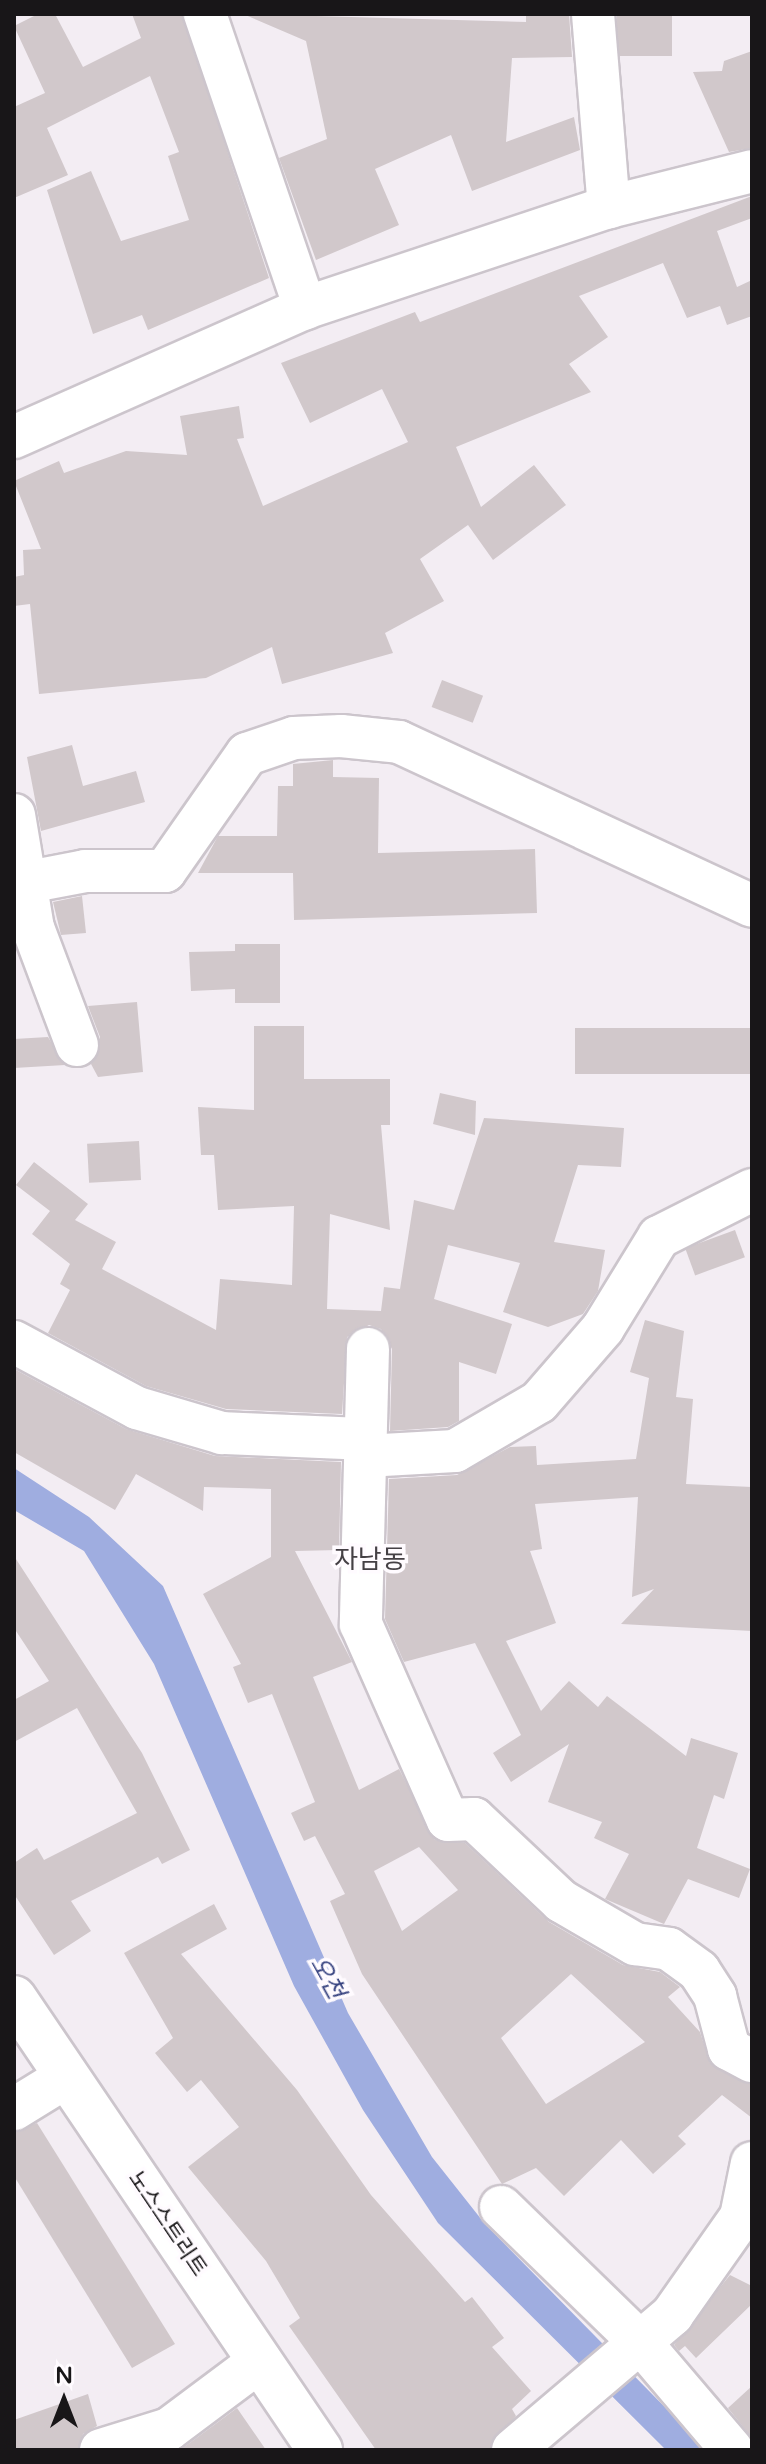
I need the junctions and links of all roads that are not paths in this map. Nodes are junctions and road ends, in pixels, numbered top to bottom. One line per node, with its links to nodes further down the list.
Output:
1 (205, 14): 5 (street)
2 (593, 14): 4 (street)
3 (752, 171): 4 (street)
4 (609, 207): 5 (street)
5 (305, 308): 6 (street)
6 (14, 437)
7 (14, 815): 8 (street)
8 (28, 882): 9 (street); 10 (street)
9 (752, 906)
10 (24, 929): 11 (street)
11 (77, 1045)
12 (752, 1190): 15 (street)
13 (14, 1342): 15 (street)
14 (368, 1349): 15 (street)
15 (365, 1447): 17 (street)
16 (14, 1998): 18 (main road, 노스스트리트)
17 (752, 2061)
18 (66, 2077): 19 (street); 24 (main road, 노스스트리트)
19 (14, 2109)
20 (752, 2163): 22 (street)
21 (501, 2207): 23 (street)
22 (737, 2251): 23 (street)
23 (641, 2343): 26 (street); 29 (street)
24 (260, 2361): 25 (street); 28 (main road, 노스스트리트)
25 (176, 2440): 27 (street)
26 (530, 2444)
27 (101, 2450)
28 (320, 2450)
29 (732, 2450)

